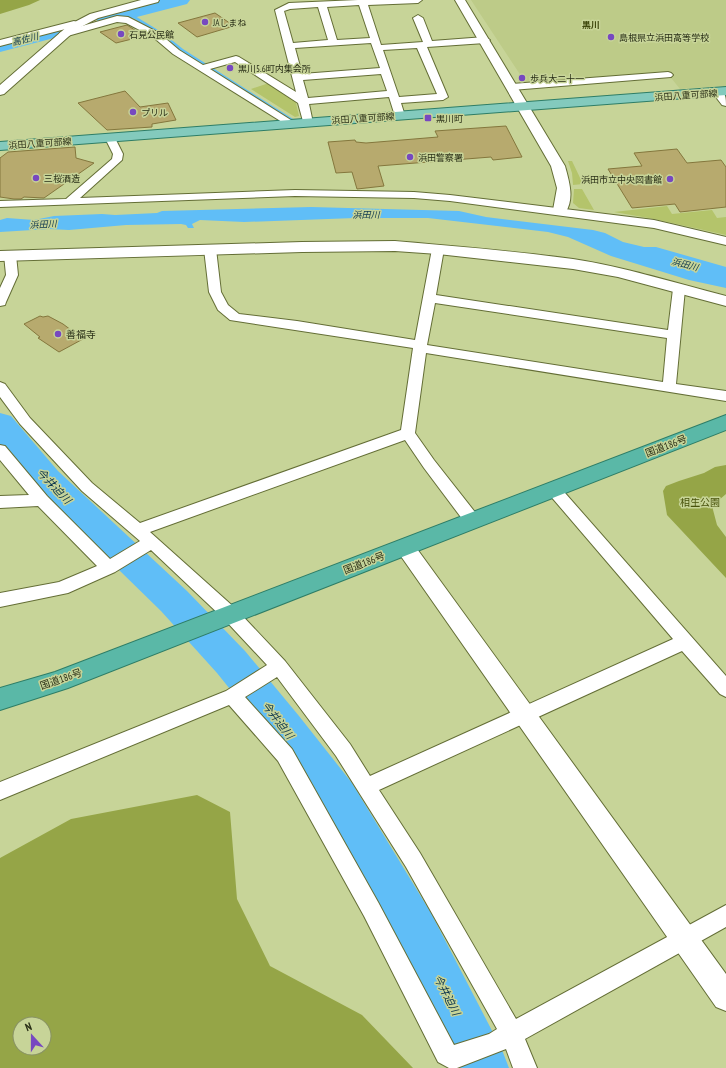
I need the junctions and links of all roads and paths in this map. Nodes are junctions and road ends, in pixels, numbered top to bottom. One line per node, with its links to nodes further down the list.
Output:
1 (154, 0): 7 (street)
2 (418, 0): 4 (street)
3 (460, 0): 9 (street)
4 (363, 3): 5 (street); 14 (street)
5 (322, 4): 11 (street); 13 (street)
6 (418, 18): 12 (street)
7 (79, 23): 8 (street); 10 (street)
8 (64, 34): 16 (street); 21 (street)
9 (485, 40): 12 (street); 20 (street)
10 (0, 43)
11 (333, 43): 13 (street); 14 (street)
12 (426, 44): 14 (street); 23 (street)
13 (289, 46): 19 (street)
14 (377, 46): 15 (street); 17 (street)
15 (362, 51)
16 (206, 67): 24 (street); 28 (street)
17 (385, 72): 19 (street); 23 (street)
18 (668, 75): 20 (street)
19 (298, 78): 24 (street)
20 (512, 87): 25 (street)
21 (0, 91)
22 (723, 95): 25 (main road, 浜田八重可部線)
23 (394, 97): 24 (street); 26 (street)
24 (303, 101): 27 (street)
25 (524, 107): 26 (main road, 浜田八重可部線); 33 (street)
26 (400, 116): 27 (main road, 浜田八重可部線)
27 (308, 123): 28 (main road, 浜田八重可部線)
28 (290, 124): 29 (main road, 浜田八重可部線)
29 (110, 138): 30 (main road, 浜田八重可部線); 31 (street)
30 (0, 146)
31 (69, 202): 32 (street); 33 (street)
32 (0, 204)
33 (560, 210): 34 (street)
34 (726, 241)
35 (438, 249): 36 (street); 38 (street); 39 (street)
36 (210, 250): 37 (street); 43 (street)
37 (5, 255): 41 (street)
38 (679, 289): 40 (street); 42 (street)
39 (428, 298): 42 (street); 43 (street)
40 (726, 301)
41 (0, 302)
42 (674, 335): 45 (street)
43 (420, 347): 45 (street); 48 (street)
44 (0, 387): 54 (street)
45 (669, 387): 46 (street)
46 (726, 396)
47 (726, 422): 50 (highway, 国道186号)
48 (408, 433): 53 (street); 54 (street)
49 (0, 450): 51 (street)
50 (553, 489): 53 (highway, 国道186号); 60 (street)
51 (42, 500): 52 (street); 57 (street)
52 (0, 502)
53 (472, 520): 56 (highway, 国道186号)
54 (138, 530): 55 (street)
55 (148, 544): 57 (street); 59 (street)
56 (405, 547): 59 (highway, 国道186号); 65 (street)
57 (112, 566): 58 (street)
58 (0, 600)
59 (223, 617): 61 (street); 64 (highway, 国道186号)
60 (684, 642): 62 (street); 65 (street)
61 (274, 670): 63 (street); 66 (street)
62 (726, 689)
63 (235, 694): 67 (street); 71 (street)
64 (0, 699)
65 (526, 715): 66 (street); 69 (street)
66 (366, 787): 71 (street)
67 (0, 791)
68 (726, 915): 69 (street)
69 (684, 938): 70 (street); 71 (street)
70 (726, 998)
71 (503, 1038): 72 (street)
72 (525, 1068)

